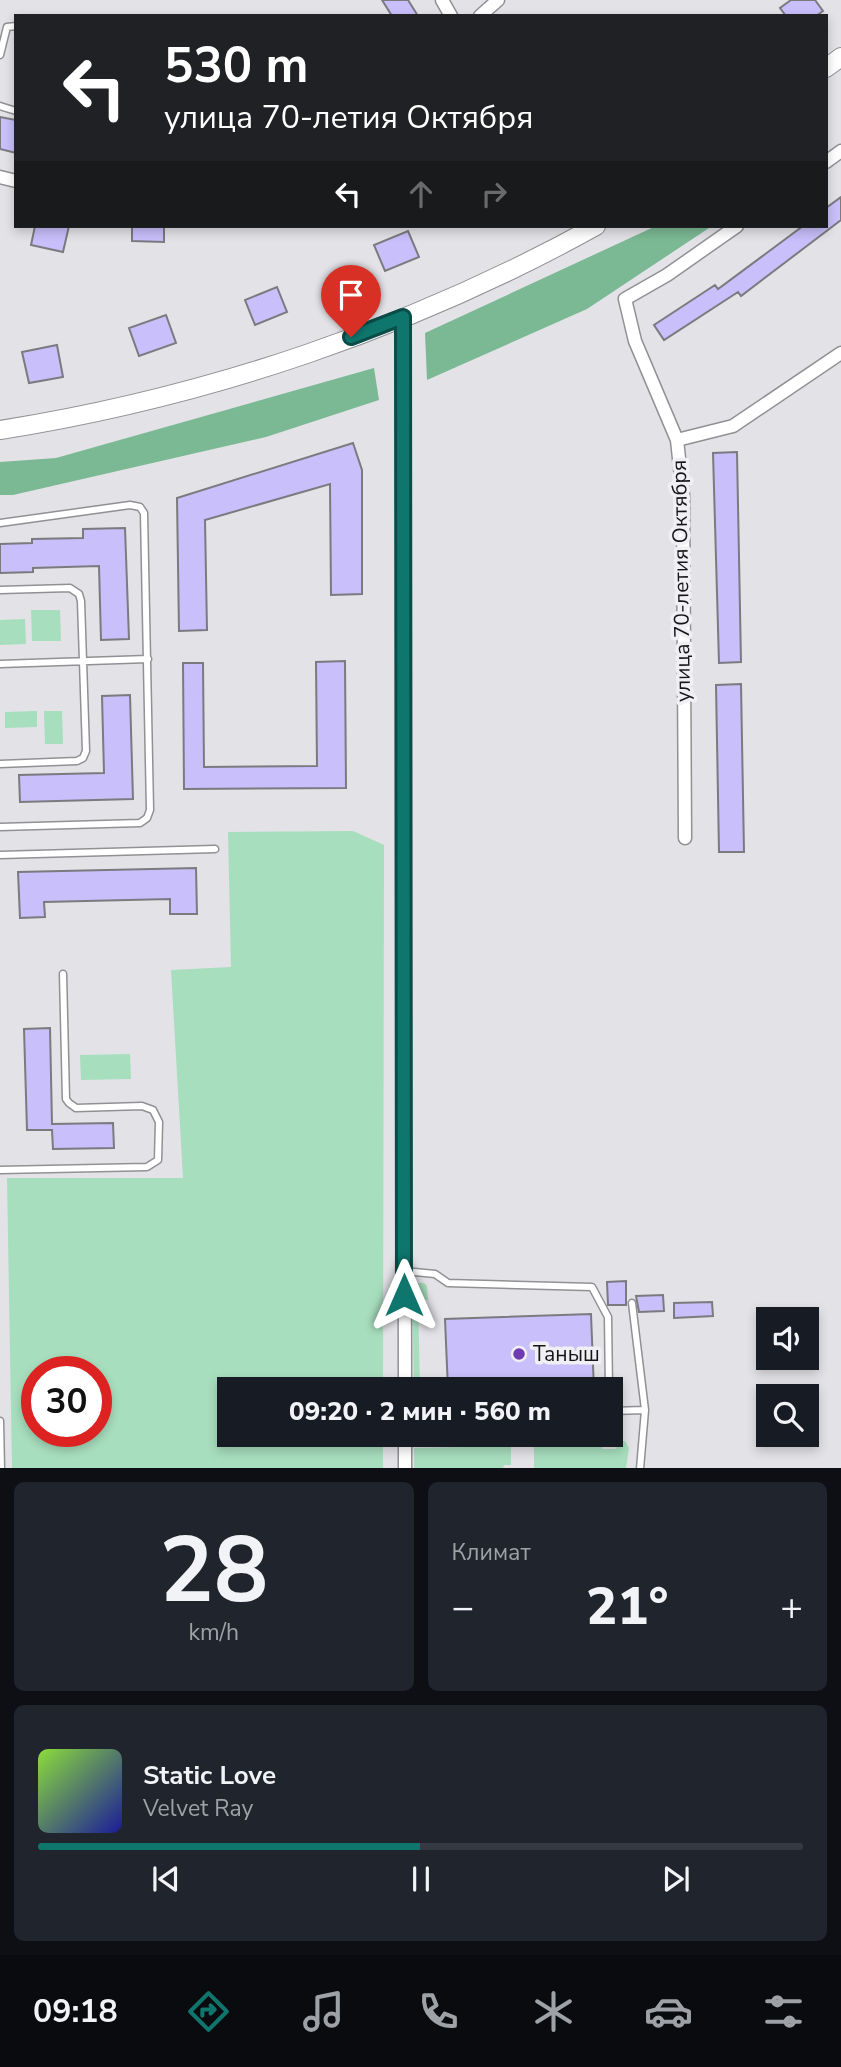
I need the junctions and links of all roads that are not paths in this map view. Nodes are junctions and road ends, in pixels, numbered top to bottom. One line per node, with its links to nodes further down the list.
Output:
1 (498, 0): 2 (street)
2 (482, 14)
3 (14, 26): 4 (lane)
4 (0, 55)
5 (592, 228): 7 (main road)
6 (734, 228): 10 (street, улица 70-летия Октября)
7 (403, 317): 9 (main road); 23 (street)
8 (841, 353): 10 (street)
9 (0, 430)
10 (677, 440): 18 (street, улица 70-летия Октября)
11 (0, 523): 13 (lane)
12 (0, 590): 14 (lane)
13 (148, 659): 14 (lane); 17 (lane)
14 (83, 661): 15 (lane); 16 (lane)
15 (0, 664)
16 (0, 764)
17 (0, 827)
18 (685, 838)
19 (215, 849): 20 (lane)
20 (0, 855)
21 (63, 974): 22 (lane)
22 (0, 1170)
23 (404, 1272): 25 (street); 26 (lane)
24 (632, 1303): 27 (lane)
25 (405, 1377)
26 (608, 1377)
27 (645, 1410): 28 (lane); 33 (lane)
28 (623, 1411)
29 (0, 1421): 31 (lane)
30 (405, 1447): 32 (street)
31 (1, 1468)
32 (405, 1468)
33 (640, 1468)

